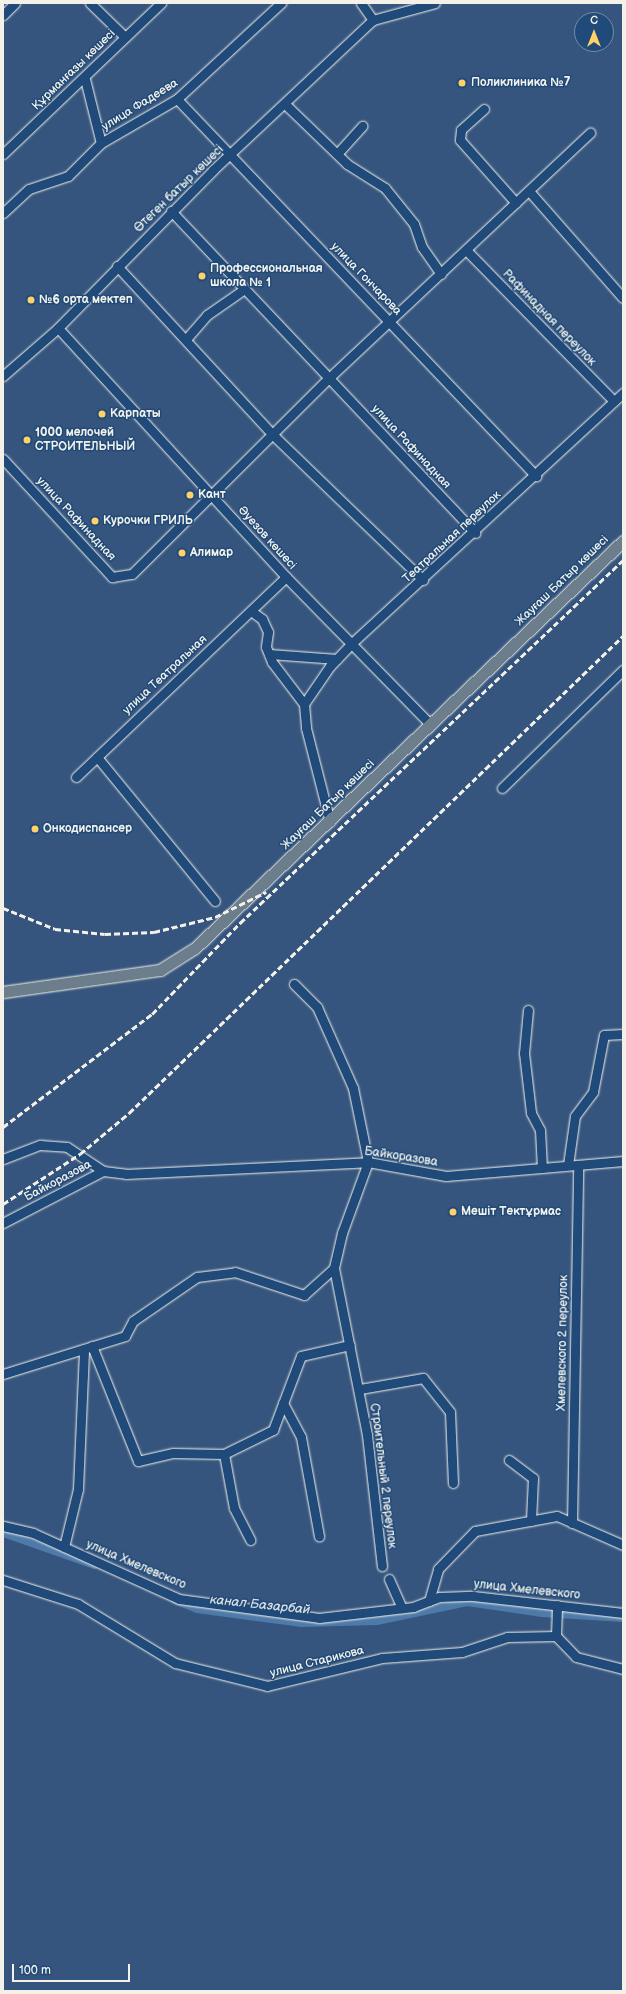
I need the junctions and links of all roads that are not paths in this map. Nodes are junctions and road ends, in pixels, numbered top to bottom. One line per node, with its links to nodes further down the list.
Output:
1 (15, 3): 7 (street)
2 (90, 3): 9 (street)
3 (162, 3): 9 (street, Құрманғазы көшесі)
4 (281, 3): 11 (street, улица Фадеева)
5 (361, 3): 8 (street)
6 (434, 3): 8 (street)
7 (3, 15)
8 (373, 20): 12 (street, Өтеген батыр көшесі)
9 (124, 37): 10 (street, Құрманғазы көшесі)
10 (85, 79): 16 (street); 17 (street, Құрманғазы көшесі)
11 (177, 99): 16 (street, улица Фадеева); 19 (street, улица Гончарова)
12 (286, 105): 18 (street); 19 (street, Өтеген батыр көшесі)
13 (484, 109): 21 (street)
14 (362, 126): 18 (street)
15 (590, 132): 20 (street, улица Рафинадная)
16 (101, 143): 23 (street, улица Фадеева)
17 (3, 154)
18 (337, 154): 26 (street)
19 (231, 155): 22 (street, Өтеген батыр көшесі); 29 (street, улица Гончарова)
20 (529, 191): 21 (street, улица Рафинадная); 28 (street)
21 (516, 203): 24 (street, улица Рафинадная)
22 (172, 211): 25 (street, Өтеген батыр көшесі); 27 (street, улица Рафинадная)
23 (3, 213)
24 (467, 251): 26 (street, улица Рафинадная); 35 (street, Рафинадная переулок)
25 (117, 266): 30 (street, Өтеген батыр көшесі); 31 (street)
26 (441, 274): 29 (street, улица Рафинадная)
27 (243, 290): 31 (street); 33 (street, улица Рафинадная)
28 (623, 298)
29 (390, 322): 33 (street, улица Рафинадная); 38 (street, улица Гончарова)
30 (58, 328): 32 (street, Өтеген батыр көшесі); 39 (street, Әуезов көшесі)
31 (187, 338): 36 (street)
32 (3, 376)
33 (330, 377): 36 (street, улица Рафинадная); 40 (street, улица Рафинадная)
34 (623, 393): 35 (street, Театральная переулок)
35 (614, 401): 38 (street, Театральная переулок)
36 (272, 434): 39 (street, улица Рафинадная); 43 (street)
37 (3, 458): 39 (street, улица Рафинадная)
38 (536, 476): 40 (street, Театральная переулок)
39 (212, 495): 42 (street, Әуезов көшесі)
40 (475, 532): 43 (street, Театральная переулок)
41 (623, 541): 50 (main road, Жауғаш Батыр көшесі)
42 (286, 577): 44 (street, улица Театральная); 45 (street, Әуезов көшесі)
43 (423, 580): 45 (street, Театральная переулок)
44 (252, 611): 46 (street); 51 (street, улица Театральная)
45 (352, 643): 47 (street, Театральная переулок); 50 (street, Әуезов көшесі)
46 (269, 654): 47 (street); 49 (street)
47 (337, 659): 49 (street, Театральная переулок)
48 (623, 670): 53 (street)
49 (304, 704): 54 (street)
50 (430, 724): 54 (main road, Жауғаш Батыр көшесі)
51 (97, 757): 52 (street, улица Театральная); 55 (street)
52 (76, 778)
53 (502, 788)
54 (330, 822): 57 (main road, Жауғаш Батыр көшесі)
55 (215, 901)
56 (294, 984): 62 (street)
57 (3, 992)
58 (528, 1010): 65 (street)
59 (623, 1034): 63 (street)
60 (3, 1159): 66 (street, Байкоразова)
61 (623, 1161): 64 (street, Байкоразова)
62 (368, 1162): 65 (street, Байкоразова); 66 (street, Байкоразова); 68 (street, Строительный 2 переулок)
63 (568, 1165): 64 (street, Байкоразова); 65 (street, Байкоразова)
64 (578, 1165): 78 (street, Хмелевского 2 переулок)
65 (542, 1168)
66 (103, 1171): 67 (street, Байкоразова)
67 (3, 1224)
68 (334, 1268): 69 (street, Строительный 2 переулок); 70 (street)
69 (350, 1345): 72 (street, Строительный 2 переулок); 73 (street)
70 (88, 1348): 71 (street); 74 (street); 83 (street)
71 (3, 1374)
72 (360, 1389): 76 (street, Строительный 2 переулок); 84 (street, Строительный 2 переулок)
73 (283, 1403): 74 (street); 80 (street)
74 (224, 1454): 81 (street)
75 (509, 1460): 77 (street)
76 (453, 1483)
77 (531, 1521): 78 (street); 87 (street)
78 (572, 1523): 82 (street)
79 (3, 1526): 83 (street, улица Хмелевского)
80 (319, 1536)
81 (250, 1540)
82 (623, 1545)
83 (64, 1547): 89 (street, улица Хмелевского)
84 (382, 1566)
85 (389, 1579): 89 (street)
86 (3, 1580): 91 (street, улица Старикова)
87 (429, 1601): 88 (street, улица Хмелевского); 89 (street, улица Хмелевского)
88 (557, 1606): 90 (street, улица Хмелевского); 91 (street)
89 (402, 1608)
90 (623, 1613)
91 (556, 1634): 92 (street)
92 (623, 1669)

